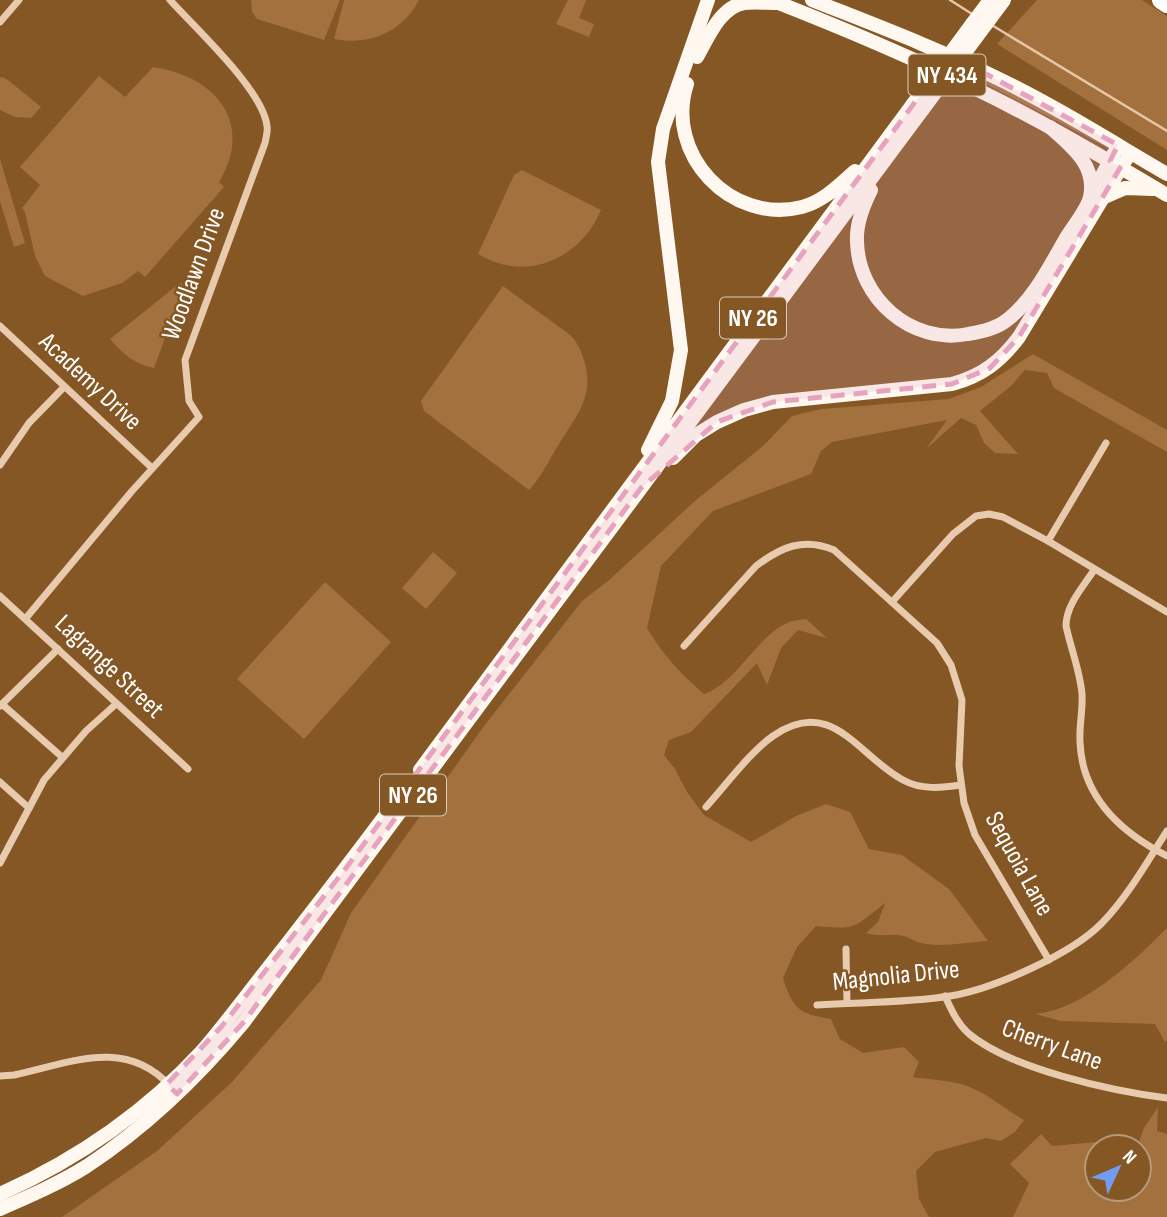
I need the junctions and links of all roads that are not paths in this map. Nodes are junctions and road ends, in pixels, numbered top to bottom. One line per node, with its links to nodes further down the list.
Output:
1 (19, 0): 13 (street)
2 (170, 0): 27 (street, Woodlawn Drive)
3 (700, 0): 12 (main road)
4 (708, 0): 12 (main road)
5 (719, 0): 14 (main road)
6 (812, 0): 17 (main road, NY 434)
7 (990, 0): 15 (main road, NY 26, bridge)
8 (1004, 0): 15 (main road, NY 26, bridge)
9 (1161, 0): 11 (highway)
10 (774, 1): 14 (main road); 16 (main road, NY 434)
11 (1167, 4)
12 (701, 16): 28 (main road)
13 (0, 22)
14 (696, 57): 18 (main road)
15 (918, 107): 18 (main road, NY 26)
16 (1050, 127): 19 (main road, NY 434); 22 (main road)
17 (1124, 149): 19 (main road); 20 (main road, NY 434)
18 (881, 156): 22 (main road); 28 (main road, NY 26)
19 (1115, 164): 21 (main road, NY 434); 22 (main road)
20 (1167, 174)
21 (1162, 192): 22 (main road)
22 (1095, 198): 28 (main road)
23 (0, 326): 24 (street, Academy Drive)
24 (64, 387): 26 (street); 27 (street, Academy Drive)
25 (1107, 443): 29 (street)
26 (0, 465)
27 (152, 468): 35 (street, Woodlawn Drive)
28 (635, 487): 56 (main road, NY 26)
29 (1048, 541): 30 (street); 33 (street)
30 (1094, 570): 34 (street); 47 (street)
31 (0, 596): 35 (street, Lagrange Street)
32 (1167, 600): 34 (street)
33 (892, 602): 36 (street, Sequoia Lane); 43 (street, Sequoia Lane)
34 (1164, 611)
35 (26, 618): 37 (street, Lagrange Street)
36 (684, 646)
37 (58, 649): 38 (street, Lagrange Street); 39 (street)
38 (116, 704): 40 (street); 41 (street, Lagrange Street)
39 (1, 705): 40 (street)
40 (62, 757): 45 (street)
41 (188, 769)
42 (0, 782): 45 (street)
43 (961, 785): 44 (street); 51 (street, Sequoia Lane)
44 (706, 807)
45 (29, 808): 49 (street)
46 (1167, 831): 47 (street, Magnolia Drive)
47 (1155, 850): 48 (street); 51 (street, Magnolia Drive)
48 (1167, 856)
49 (0, 863)
50 (846, 949): 53 (street)
51 (1049, 960): 52 (street, Magnolia Drive)
52 (945, 996): 53 (street, Magnolia Drive); 57 (street, Cherry Lane)
53 (847, 1003): 54 (street, Magnolia Drive)
54 (817, 1005)
55 (0, 1076): 56 (street)
56 (172, 1089): 58 (main road, NY 26); 59 (main road, NY 26)
57 (1167, 1098)
58 (0, 1194)
59 (0, 1209)

